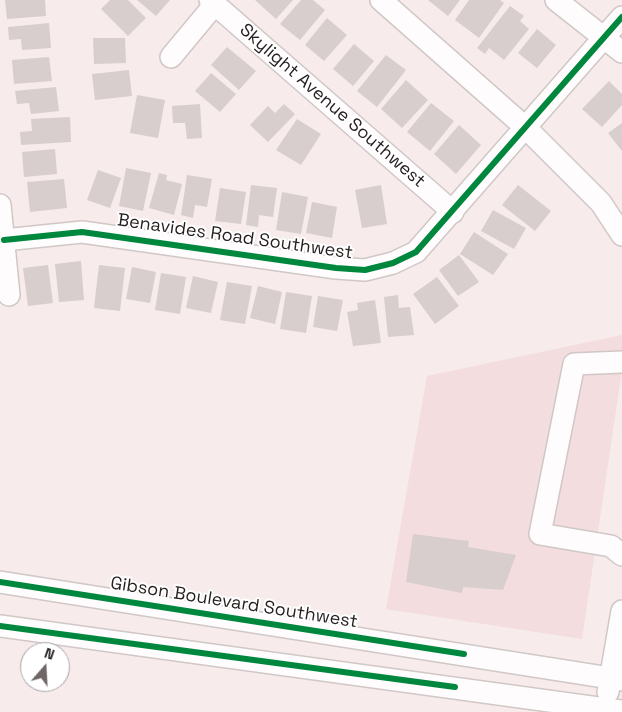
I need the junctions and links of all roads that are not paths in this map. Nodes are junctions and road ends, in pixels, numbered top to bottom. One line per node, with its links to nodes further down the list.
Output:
1 (380, 0): 8 (street)
2 (556, 0): 5 (street)
3 (213, 2): 7 (street); 10 (street, Skylight Avenue Southwest)
4 (622, 17): 5 (street, Benavides Road Southwest)
5 (604, 38): 6 (street); 8 (street, Benavides Road Southwest)
6 (622, 52)
7 (171, 57)
8 (526, 128): 10 (street, Benavides Road Southwest); 11 (street)
9 (0, 205): 12 (street)
10 (454, 212): 12 (street, Benavides Road Southwest)
11 (622, 235)
12 (4, 240): 13 (street)
13 (10, 295)
14 (622, 362): 15 (street)
15 (622, 555)
16 (0, 582): 19 (street, Gibson Boulevard Southwest)
17 (622, 611): 19 (street)
18 (0, 626): 20 (street)
19 (616, 679): 20 (street)
20 (611, 710)

